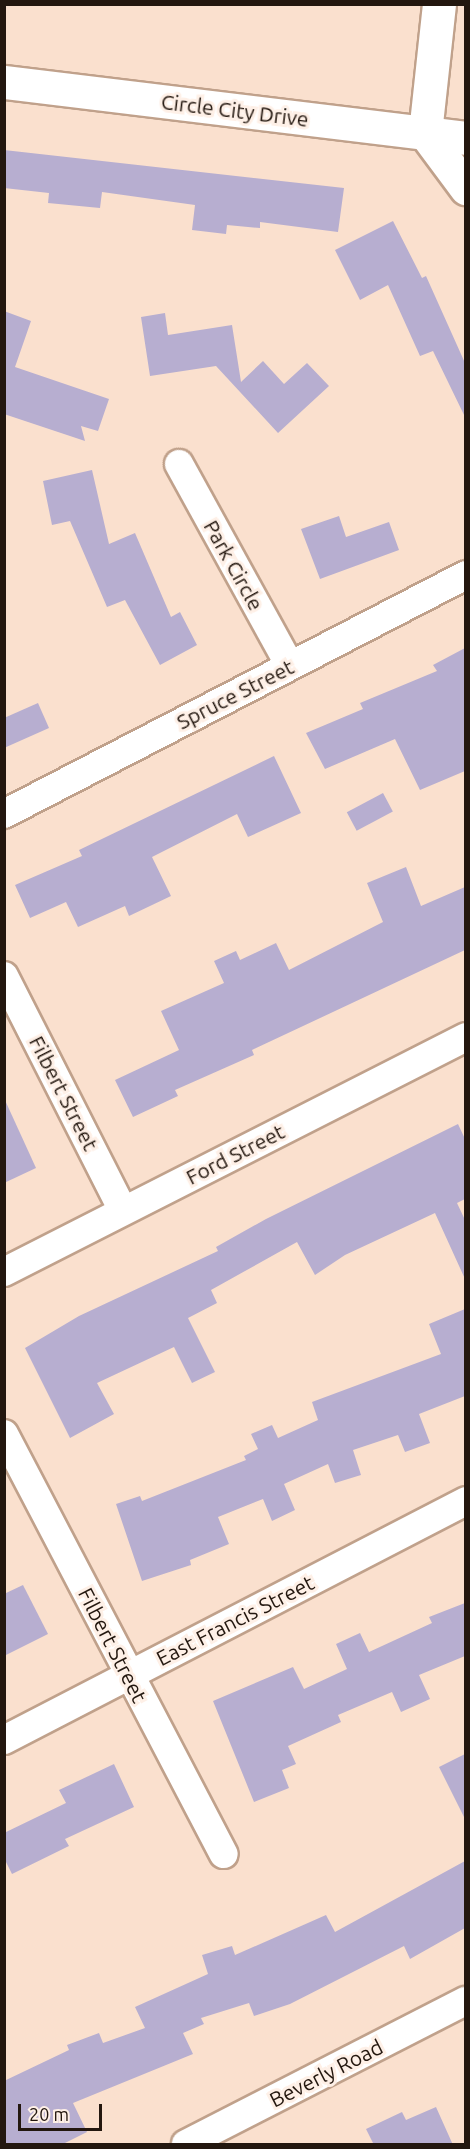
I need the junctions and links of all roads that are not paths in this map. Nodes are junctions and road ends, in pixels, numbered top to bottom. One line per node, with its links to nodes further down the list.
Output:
1 (439, 4): 3 (street)
2 (4, 82): 3 (street, Circle City Drive)
3 (425, 133): 4 (street, Circle City Drive); 5 (street)
4 (465, 138)
5 (465, 188)
6 (179, 464): 8 (street, Park Circle)
7 (465, 575): 8 (street, Spruce Street)
8 (290, 666): 9 (street, Spruce Street)
9 (4, 814)
10 (4, 976): 12 (street, Filbert Street)
11 (465, 1037): 12 (street, Ford Street)
12 (123, 1211): 13 (street, Ford Street)
13 (4, 1272)
14 (4, 1434): 16 (street, Filbert Street)
15 (465, 1501): 16 (street, East Francis Street)
16 (129, 1675): 17 (street, East Francis Street); 18 (street, Filbert Street)
17 (4, 1740)
18 (225, 1854)
19 (465, 2001): 20 (street, Beverly Road)
20 (186, 2145)

